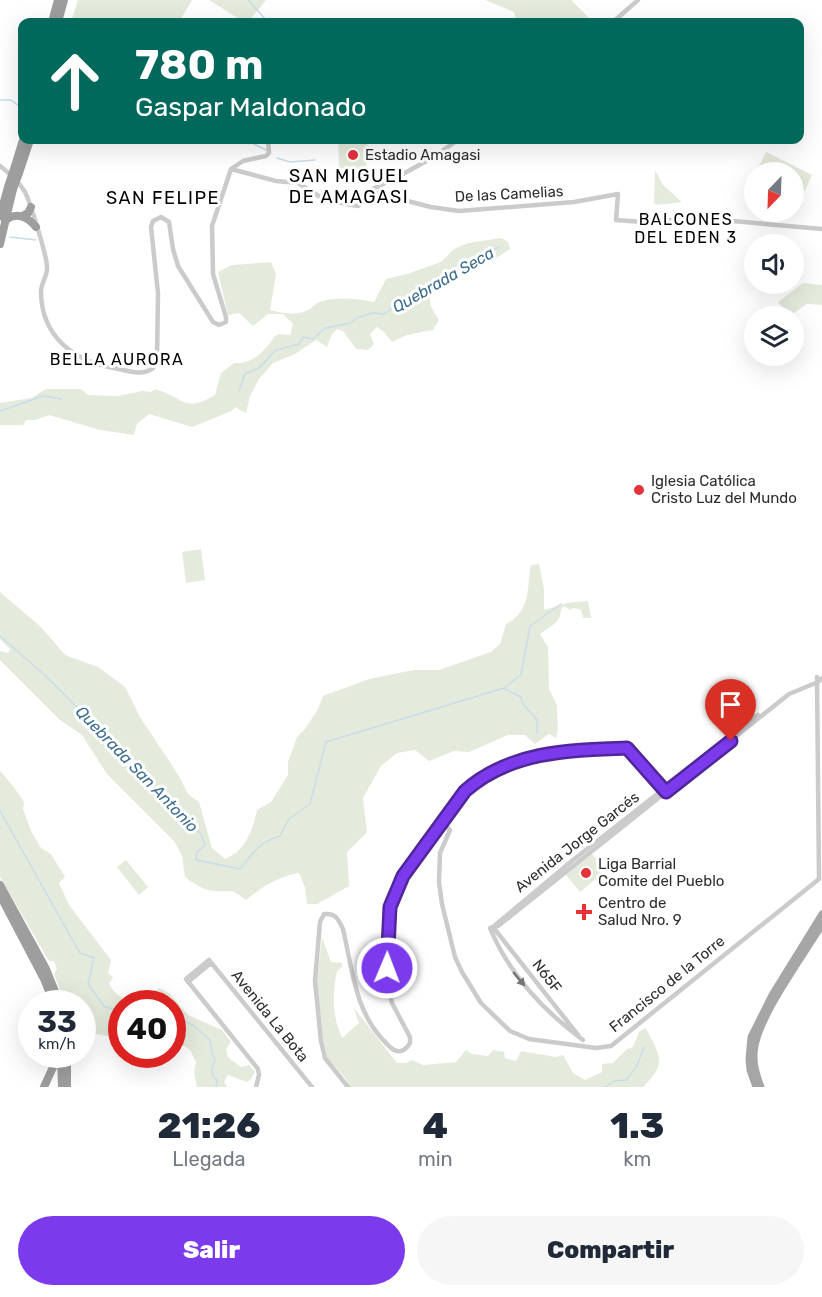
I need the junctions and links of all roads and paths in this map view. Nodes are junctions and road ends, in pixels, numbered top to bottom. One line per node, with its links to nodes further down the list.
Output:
1 (58, 0): 4 (highway)
2 (64, 0): 5 (highway)
3 (638, 0): 6 (street)
4 (53, 18)
5 (59, 18)
6 (618, 18)
7 (22, 144): 12 (highway)
8 (28, 144): 12 (highway)
9 (268, 144): 13 (street)
10 (452, 144): 15 (street)
11 (0, 166): 17 (street)
12 (17, 169): 14 (highway, bridge)
13 (231, 169): 15 (street); 20 (street)
14 (11, 188): 16 (highway); 19 (highway)
15 (368, 191): 21 (street, De las Camelias)
16 (10, 202): 18 (highway); 19 (highway)
17 (31, 207): 18 (highway); 20 (street)
18 (20, 216): 19 (highway); 20 (highway)
19 (3, 218): 22 (highway)
20 (36, 227)
21 (822, 229)
22 (0, 244)
23 (822, 672): 24 (street, Avenida Jorge Garcés)
24 (819, 679): 25 (street, Avenida Jorge Garcés); 35 (street, Francisco de la Torre)
25 (665, 791): 26 (street); 31 (street, Avenida Jorge Garcés)
26 (442, 822): 35 (street, Francisco de la Torre); 45 (street)
27 (0, 885): 33 (highway)
28 (0, 896): 32 (highway)
29 (822, 914): 46 (main road)
30 (822, 925): 47 (main road)
31 (491, 928): 34 (street, N65F); 34 (street, one-way to 34)
32 (49, 990)
33 (54, 990)
34 (582, 1041): 35 (street)
35 (587, 1047)
36 (54, 1068): 39 (highway)
37 (61, 1068): 40 (highway)
38 (67, 1068): 42 (highway)
39 (50, 1076): 40 (highway); 41 (highway)
40 (62, 1084)
41 (44, 1087)
42 (67, 1087)
43 (256, 1087): 44 (street, Avenida La Bota)
44 (312, 1087)
45 (348, 1087)
46 (756, 1087)
47 (761, 1087)

